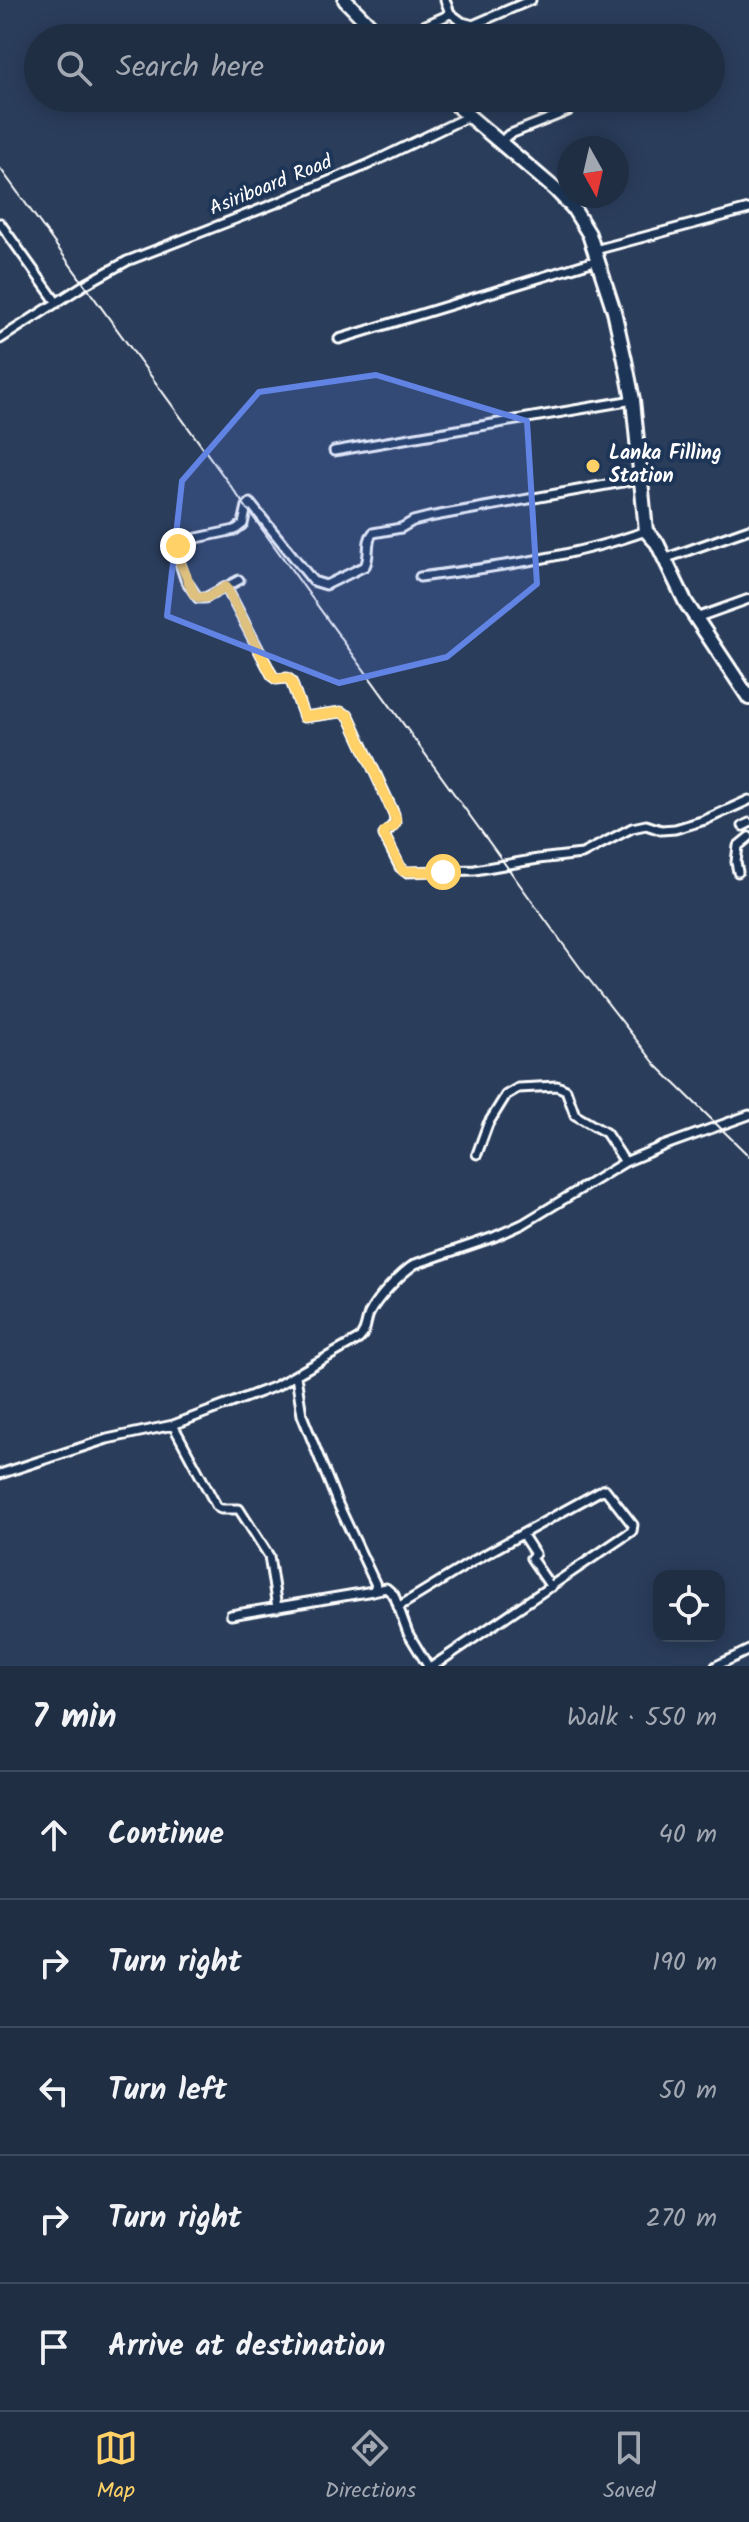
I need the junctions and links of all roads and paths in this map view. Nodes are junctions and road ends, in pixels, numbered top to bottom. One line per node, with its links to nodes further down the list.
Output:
1 (345, 0): 5 (highway)
2 (445, 0): 4 (street)
3 (531, 0): 8 (street)
4 (450, 13): 6 (street); 7 (street)
5 (368, 24)
6 (427, 24)
7 (469, 24)
8 (475, 24)
9 (464, 112): 11 (highway)
10 (566, 112): 12 (street)
11 (469, 116): 12 (highway); 16 (street, Asiriboard Road)
12 (501, 142): 15 (highway)
13 (749, 209): 15 (street)
14 (0, 223): 16 (street)
15 (597, 255): 18 (street); 19 (highway)
16 (57, 303): 17 (street, Asiriboard Road)
17 (0, 339)
18 (339, 339)
19 (633, 400): 20 (street); 21 (highway)
20 (334, 451)
21 (639, 479): 23 (highway); 27 (street)
22 (749, 529): 24 (street)
23 (646, 531): 24 (highway); 25 (street)
24 (664, 559): 29 (highway)
25 (420, 577)
26 (239, 580): 27 (street)
27 (226, 587): 31 (street)
28 (749, 599): 29 (street)
29 (696, 618): 30 (highway)
30 (749, 698)
31 (749, 800)
32 (749, 837): 33 (street)
33 (738, 872)
34 (749, 1115): 36 (street)
35 (477, 1154): 36 (street)
36 (625, 1162): 37 (street)
37 (296, 1376): 38 (street); 42 (street)
38 (173, 1425): 39 (street); 44 (street)
39 (0, 1474)
40 (522, 1534): 41 (street); 41 (street); 43 (street)
41 (551, 1587): 47 (street)
42 (373, 1591): 43 (street); 44 (street)
43 (398, 1607): 47 (street)
44 (277, 1608): 45 (street)
45 (231, 1615)
46 (749, 1650): 48 (street)
47 (431, 1666)
48 (716, 1666)

